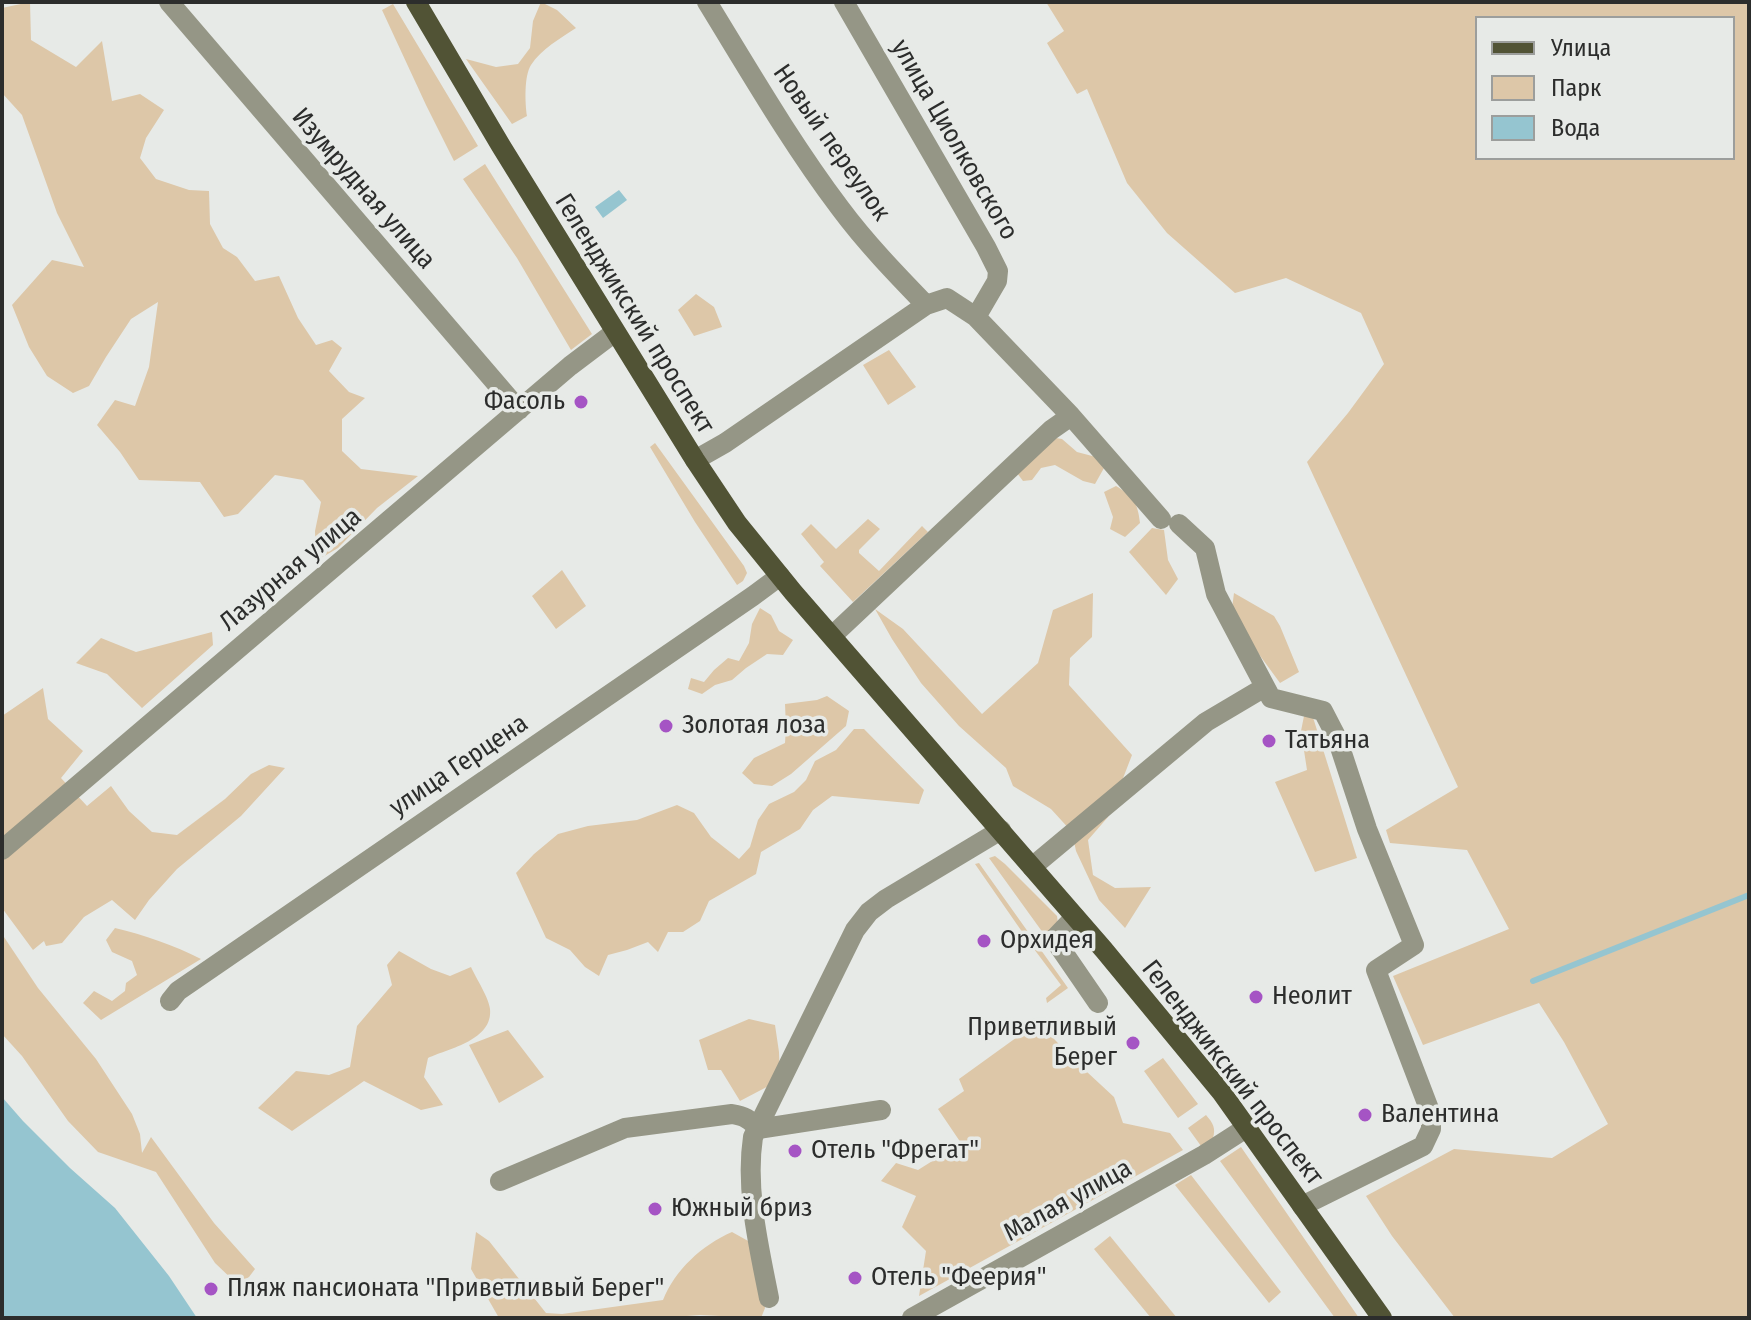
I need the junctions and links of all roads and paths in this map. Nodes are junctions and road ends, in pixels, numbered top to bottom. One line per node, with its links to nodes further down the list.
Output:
1 (169, 2): 8 (street, Изумрудная улица)
2 (416, 2): 7 (main road, Геленджикский проспект)
3 (707, 2): 5 (street, Новый переулок)
4 (844, 2): 6 (street, улица Циолковского)
5 (926, 305): 6 (street); 10 (street)
6 (976, 317): 9 (street)
7 (615, 332): 8 (street, Лазурная улица); 10 (main road, Геленджикский проспект)
8 (519, 410): 15 (street, Лазурная улица)
9 (1071, 416): 12 (street); 13 (street)
10 (695, 460): 11 (main road, Геленджикский проспект)
11 (780, 576): 12 (main road, Геленджикский проспект); 18 (street, улица Герцена)
12 (832, 636): 14 (main road, Геленджикский проспект)
13 (1265, 687): 16 (street); 24 (street)
14 (1001, 830): 16 (main road, Геленджикский проспект); 22 (street)
15 (2, 850)
16 (1032, 867): 17 (main road, Геленджикский проспект)
17 (1075, 917): 19 (street); 21 (main road, Геленджикский проспект)
18 (170, 1001)
19 (1098, 1003)
20 (881, 1110): 22 (street)
21 (1246, 1128): 24 (main road, Геленджикский проспект); 26 (street, Малая улица)
22 (758, 1129): 23 (street); 25 (street)
23 (500, 1181)
24 (1302, 1206): 27 (main road, Геленджикский проспект)
25 (769, 1298)
26 (912, 1318)
27 (1382, 1318)

